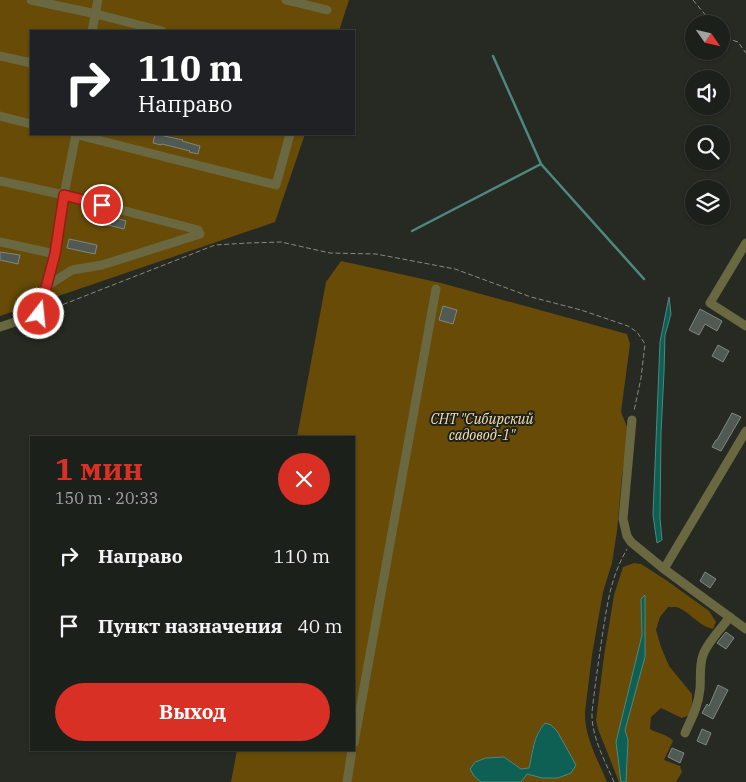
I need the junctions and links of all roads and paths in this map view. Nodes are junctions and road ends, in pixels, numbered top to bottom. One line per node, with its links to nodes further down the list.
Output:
1 (31, 0): 6 (street)
2 (98, 0): 6 (street)
3 (286, 0): 5 (street)
4 (693, 0): 7 (path)
5 (327, 10)
6 (96, 14): 8 (street); 9 (street)
7 (706, 15)
8 (92, 30)
9 (158, 30)
10 (730, 39): 11 (path)
11 (746, 54)
12 (0, 56): 13 (street)
13 (30, 64)
14 (0, 116): 15 (street)
15 (30, 124)
16 (75, 135): 20 (street)
17 (79, 135): 18 (street)
18 (290, 135)
19 (0, 181): 20 (street)
20 (64, 195): 23 (street); 24 (street)
21 (0, 242): 23 (street)
22 (746, 244): 27 (street)
23 (55, 254): 24 (street)
24 (47, 286): 26 (street)
25 (436, 289): 36 (street)
26 (39, 314): 28 (street); 29 (path)
27 (746, 326)
28 (0, 327)
29 (632, 420): 31 (street)
30 (746, 431): 32 (street)
31 (629, 539): 32 (street); 39 (path)
32 (664, 569): 33 (street)
33 (730, 617): 34 (street); 35 (street)
34 (745, 625)
35 (684, 733)
36 (355, 737)
37 (352, 751): 38 (street)
38 (347, 782)
39 (614, 782)

